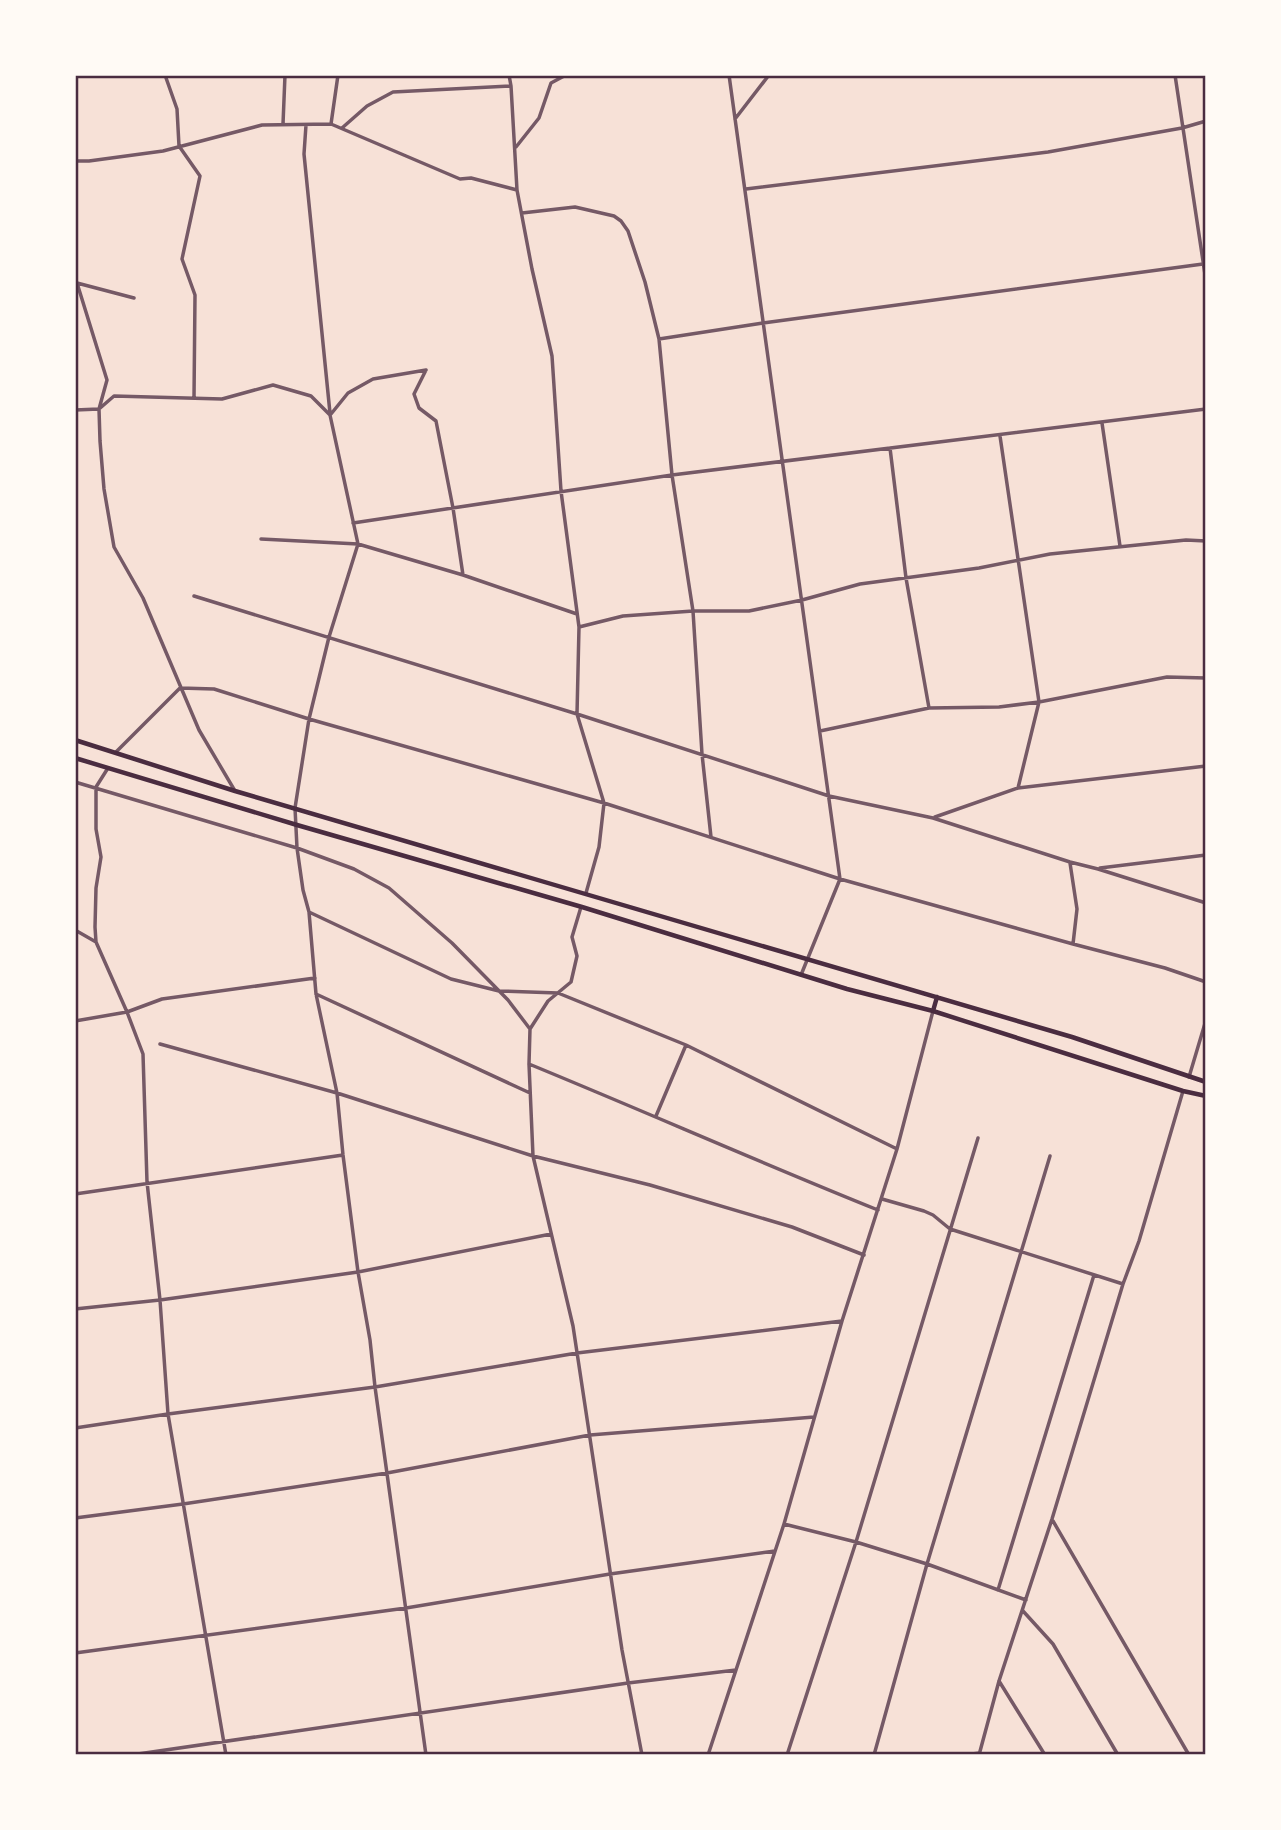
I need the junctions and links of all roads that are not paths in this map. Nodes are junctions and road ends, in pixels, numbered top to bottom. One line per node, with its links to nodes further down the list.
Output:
1 (165, 75): 17 (street)
2 (285, 75): 12 (street)
3 (338, 75): 14 (street)
4 (509, 75): 9 (street)
5 (566, 75): 18 (street)
6 (729, 75): 10 (street)
7 (769, 75): 10 (street)
8 (1175, 75): 16 (street)
9 (511, 86): 15 (street); 18 (street)
10 (735, 119): 20 (street)
11 (1206, 121): 16 (street)
12 (283, 124): 13 (street); 17 (street)
13 (307, 124): 14 (street); 33 (street)
14 (331, 124): 15 (street)
15 (342, 128): 21 (street)
16 (1182, 128): 20 (street); 23 (street)
17 (179, 146): 19 (street); 29 (street)
18 (514, 148): 21 (street)
19 (75, 161)
20 (746, 189): 27 (street)
21 (517, 190): 22 (street)
22 (522, 213): 28 (street); 39 (street)
23 (1203, 264): 24 (street); 27 (street)
24 (1206, 281)
25 (76, 283): 26 (street); 30 (street)
26 (134, 299)
27 (764, 323): 28 (street); 37 (street)
28 (659, 339): 38 (street)
29 (194, 398): 30 (street); 33 (street)
30 (99, 409): 31 (street); 56 (street)
31 (75, 410)
32 (1206, 410): 34 (street)
33 (330, 415): 40 (street); 41 (street)
34 (1102, 423): 35 (street); 45 (street)
35 (1000, 436): 36 (street); 46 (street)
36 (890, 448): 37 (street); 48 (street)
37 (782, 461): 38 (street); 50 (street)
38 (672, 475): 39 (street); 51 (street)
39 (561, 491): 40 (street); 52 (street)
40 (453, 508): 41 (street); 47 (street)
41 (353, 523): 44 (street)
42 (261, 538): 44 (street)
43 (1206, 541): 45 (street)
44 (358, 544): 47 (street); 54 (street)
45 (1121, 546): 46 (street)
46 (1017, 560): 48 (street); 57 (street)
47 (463, 575): 52 (street)
48 (906, 578): 50 (street); 58 (street)
49 (194, 596): 54 (street)
50 (802, 600): 51 (street); 61 (street)
51 (693, 611): 53 (street); 64 (street)
52 (577, 614): 53 (street)
53 (579, 627): 59 (street)
54 (329, 637): 59 (street); 60 (street)
55 (1206, 678): 57 (street)
56 (180, 688): 60 (street); 63 (street); 71 (street)
57 (1038, 702): 58 (street); 70 (street)
58 (929, 708): 61 (street)
59 (578, 713): 64 (street); 73 (street)
60 (309, 719): 73 (street); 74 (street)
61 (820, 731): 72 (street)
62 (75, 740): 63 (main road)
63 (116, 752): 71 (main road)
64 (702, 754): 72 (street); 77 (street)
65 (75, 758): 67 (main road)
66 (1206, 766): 70 (street)
67 (108, 768): 69 (street); 76 (main road)
68 (75, 782): 69 (street)
69 (96, 788): 78 (street); 88 (street)
70 (1018, 788): 75 (street)
71 (235, 791): 74 (main road)
72 (829, 796): 75 (street); 82 (street)
73 (604, 803): 77 (street); 83 (street)
74 (295, 808): 76 (street); 83 (main road)
75 (933, 818): 80 (street)
76 (297, 825): 78 (street); 85 (main road)
77 (711, 837): 82 (street)
78 (297, 848): 86 (street); 94 (street)
79 (1206, 855): 81 (street)
80 (1070, 862): 81 (street); 89 (street)
81 (1098, 869): 84 (street)
82 (841, 879): 89 (street); 90 (street)
83 (586, 893): 90 (main road)
84 (1206, 903)
85 (582, 907): 91 (main road); 95 (street)
86 (309, 912): 92 (street); 94 (street)
87 (75, 930): 88 (street)
88 (96, 942): 99 (street)
89 (1073, 944): 93 (street)
90 (806, 960): 91 (street); 97 (main road)
91 (801, 975): 98 (main road)
92 (315, 978): 96 (street); 99 (street)
93 (1206, 982)
94 (499, 991): 95 (street); 102 (street)
95 (558, 993): 102 (street); 104 (street)
96 (316, 994): 109 (street); 110 (street)
97 (937, 997): 98 (main road); 106 (main road)
98 (933, 1011): 108 (main road); 114 (street)
99 (127, 1012): 101 (street); 118 (street)
100 (1206, 1020): 106 (street)
101 (75, 1021)
102 (530, 1029): 105 (street)
103 (160, 1044): 109 (street)
104 (686, 1045): 112 (street); 114 (street)
105 (529, 1064): 110 (street); 112 (street)
106 (1189, 1077): 107 (main road)
107 (1206, 1082)
108 (1183, 1091): 111 (main road); 128 (street)
109 (337, 1093): 115 (street); 116 (street)
110 (530, 1093): 116 (street)
111 (1206, 1096)
112 (656, 1116): 121 (street)
113 (978, 1138): 122 (street)
114 (897, 1149): 120 (street)
115 (343, 1155): 118 (street); 126 (street)
116 (533, 1156): 123 (street); 125 (street)
117 (1049, 1156): 124 (street)
118 (147, 1182): 119 (street); 129 (street)
119 (75, 1194)
120 (881, 1199): 121 (street); 122 (street)
121 (878, 1210): 125 (street)
122 (950, 1229): 124 (street); 143 (street)
123 (551, 1234): 126 (street); 132 (street)
124 (1022, 1251): 127 (street); 145 (street)
125 (864, 1255): 131 (street)
126 (358, 1272): 129 (street); 133 (street)
127 (1094, 1275): 128 (street); 147 (street)
128 (1123, 1284): 141 (street)
129 (160, 1300): 130 (street); 134 (street)
130 (75, 1309)
131 (842, 1321): 132 (street); 135 (street)
132 (577, 1353): 133 (street); 137 (street)
133 (375, 1387): 134 (street); 138 (street)
134 (168, 1413): 136 (street); 139 (street)
135 (814, 1417): 137 (street); 142 (street)
136 (75, 1429)
137 (590, 1435): 138 (street); 146 (street)
138 (387, 1473): 139 (street); 149 (street)
139 (183, 1504): 140 (street); 151 (street)
140 (75, 1518)
141 (1052, 1519): 148 (street); 169 (street)
142 (784, 1524): 143 (street); 144 (street)
143 (856, 1542): 145 (street); 164 (street)
144 (775, 1551): 146 (street); 153 (street)
145 (927, 1564): 147 (street); 165 (street)
146 (610, 1574): 149 (street); 155 (street)
147 (998, 1590): 148 (street)
148 (1026, 1600): 150 (street)
149 (406, 1608): 151 (street); 156 (street)
150 (1023, 1610): 154 (street); 168 (street)
151 (206, 1635): 152 (street); 157 (street)
152 (75, 1653)
153 (736, 1670): 155 (street); 163 (street)
154 (999, 1681): 158 (street); 167 (street)
155 (628, 1683): 156 (street); 162 (street)
156 (421, 1713): 157 (street); 161 (street)
157 (224, 1741): 159 (street); 160 (street)
158 (980, 1754): 166 (street)
159 (131, 1755)
160 (226, 1755)
161 (426, 1755)
162 (642, 1755)
163 (708, 1755)
164 (787, 1755)
165 (874, 1755)
166 (964, 1755)
167 (1045, 1755)
168 (1118, 1755)
169 (1189, 1755)

